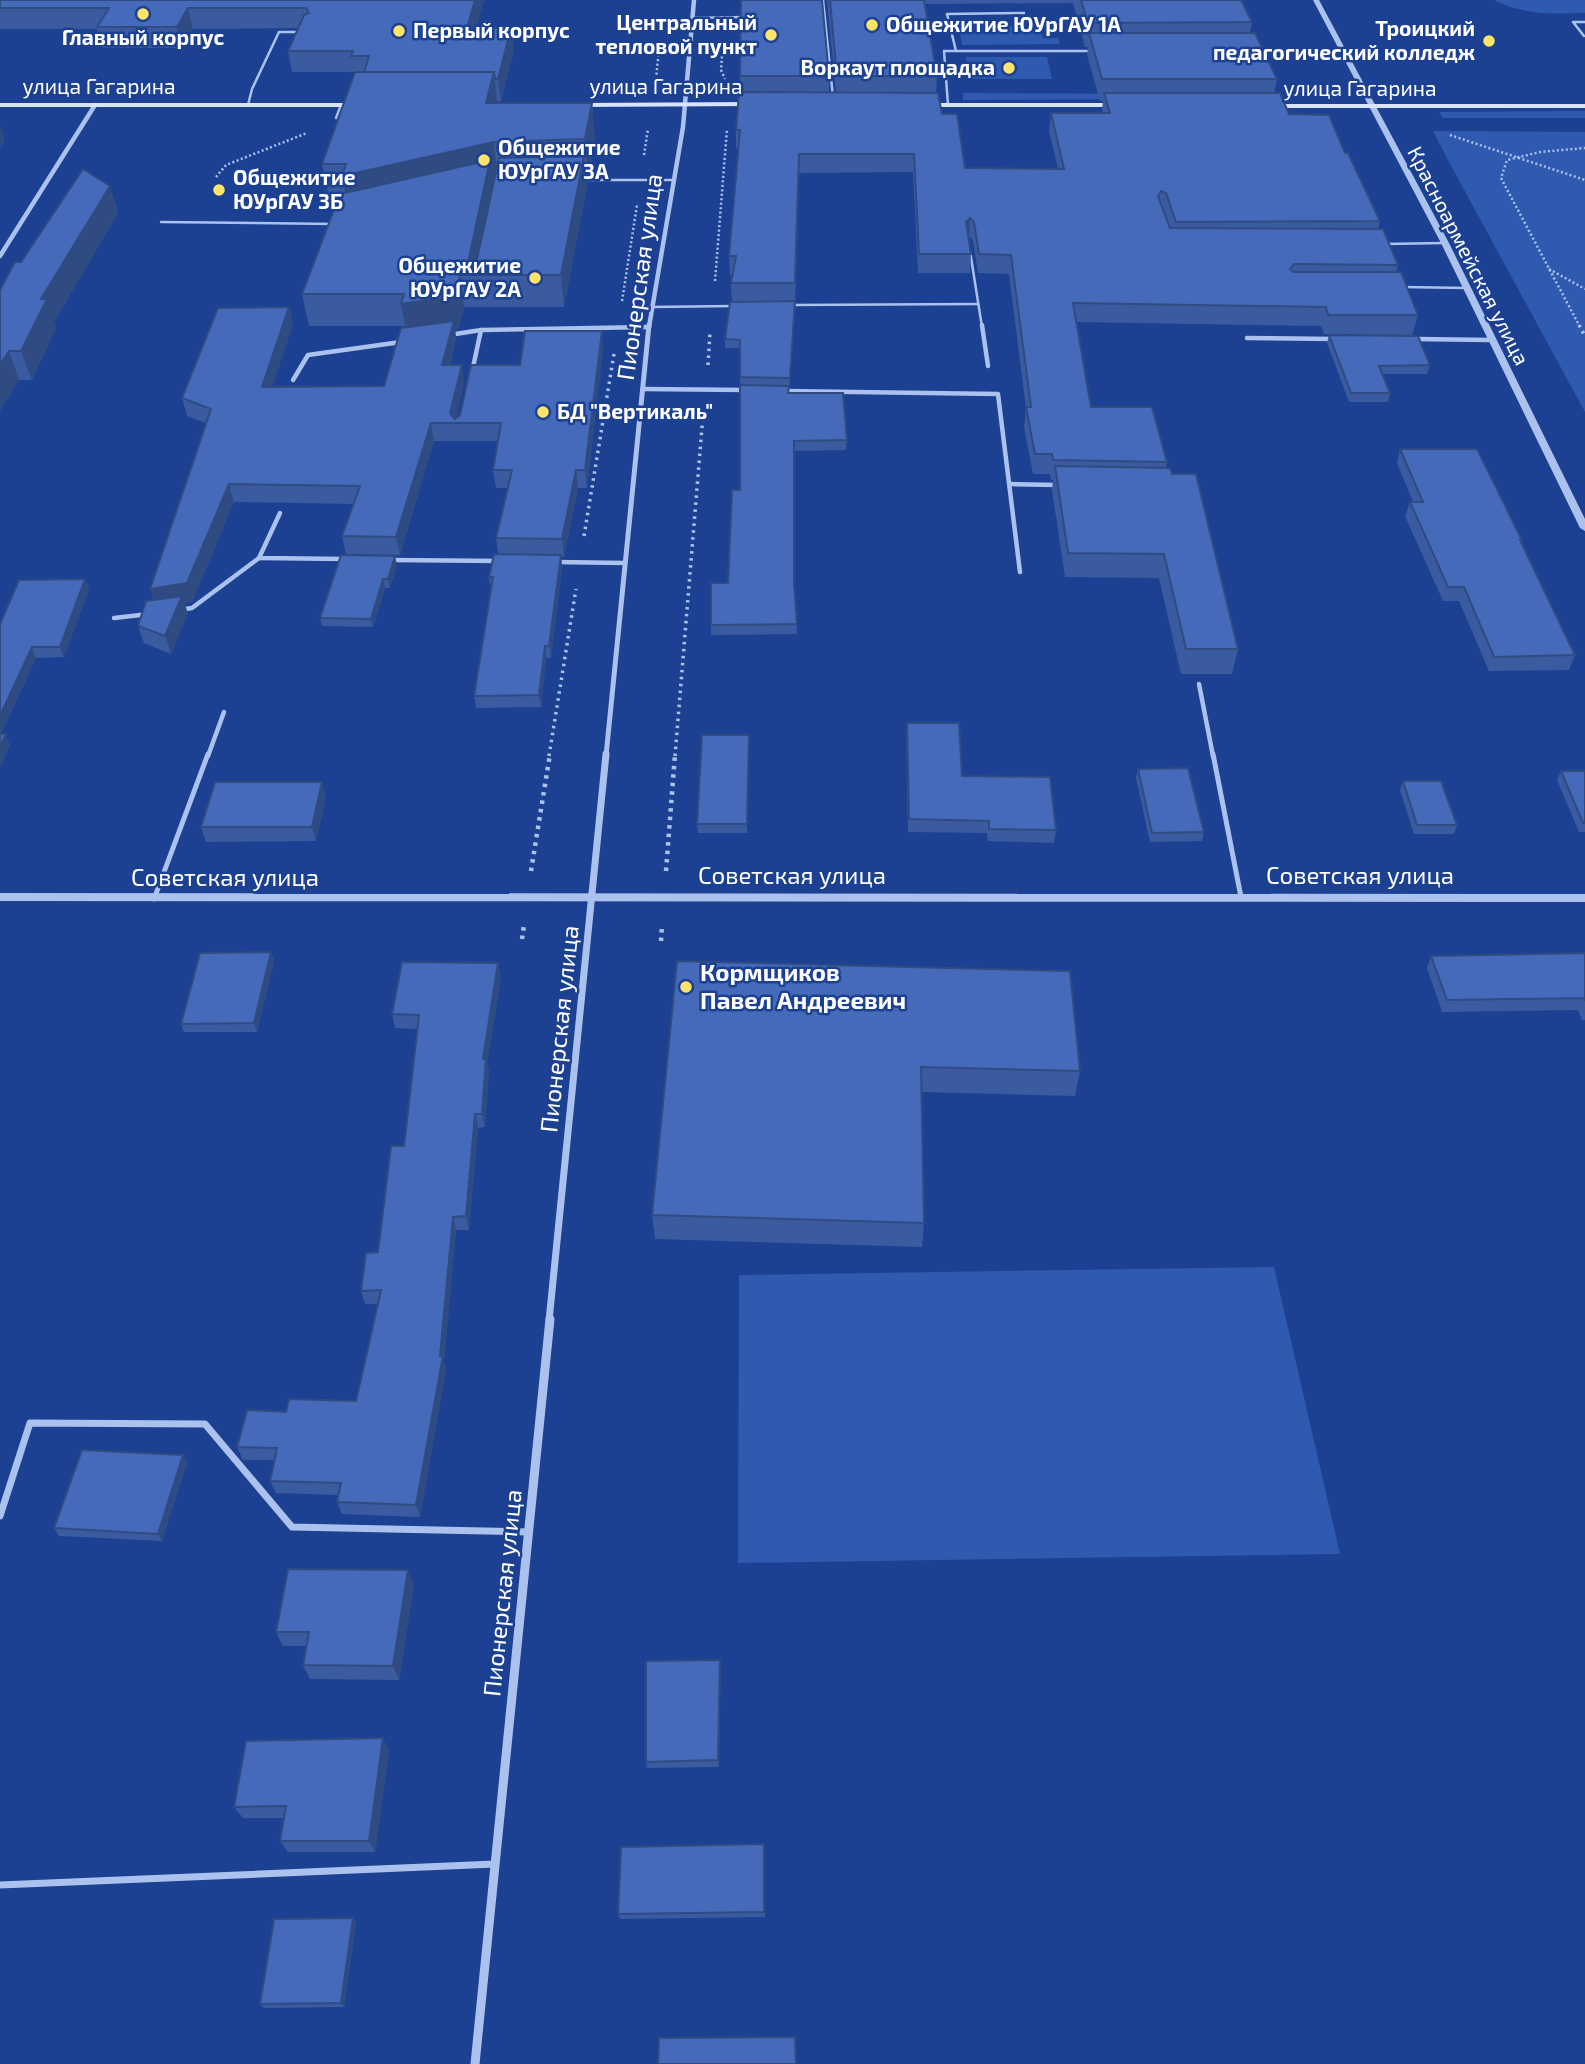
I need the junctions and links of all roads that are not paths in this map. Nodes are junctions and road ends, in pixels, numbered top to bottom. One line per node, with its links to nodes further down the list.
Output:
1 (694, 0): 6 (street, Пионерская улица)
2 (823, 0): 16 (lane)
3 (1316, 0): 10 (street, Красноармейская улица)
4 (1024, 13): 11 (lane)
5 (754, 16): 6 (lane)
6 (692, 18): 25 (street, Пионерская улица)
7 (1585, 22): 9 (lane)
8 (309, 32): 21 (lane)
9 (1584, 36)
10 (1343, 50): 13 (lane); 29 (street, Красноармейская улица)
11 (956, 51): 12 (lane); 26 (lane)
12 (1095, 51)
13 (1247, 51)
14 (768, 104): 25 (main road, улица Гагарина)
15 (820, 104): 16 (main road)
16 (833, 104): 17 (main road)
17 (846, 104)
18 (909, 104): 26 (main road)
19 (0, 105): 20 (main road, улица Гагарина)
20 (95, 105): 21 (main road, улица Гагарина); 39 (street)
21 (248, 105): 22 (main road, улица Гагарина)
22 (341, 105): 23 (main road, улица Гагарина); 31 (lane)
23 (371, 105)
24 (570, 105): 25 (main road, улица Гагарина)
25 (682, 105): 32 (street, Пионерская улица)
26 (948, 105): 27 (main road)
27 (1131, 105)
28 (1262, 106): 29 (main road, улица Гагарина)
29 (1373, 106): 30 (main road, улица Гагарина); 37 (street, Красноармейская улица)
30 (1585, 106)
31 (336, 118)
32 (673, 180): 33 (lane); 45 (street, Пионерская улица)
33 (573, 181)
34 (344, 221): 35 (lane)
35 (161, 222)
36 (969, 241): 42 (lane)
37 (1445, 243): 38 (lane); 41 (street, Красноармейская улица)
38 (1378, 244)
39 (0, 256)
40 (1400, 288): 41 (lane)
41 (1468, 288): 52 (street, Красноармейская улица)
42 (978, 304): 44 (lane); 54 (lane)
43 (741, 306): 45 (lane)
44 (782, 306)
45 (651, 307): 46 (street, Пионерская улица)
46 (649, 327): 47 (lane); 57 (street, Пионерская улица)
47 (481, 330): 48 (lane); 56 (lane)
48 (441, 336)
49 (1247, 338): 50 (lane)
50 (1342, 339)
51 (1409, 339): 52 (lane)
52 (1490, 340): 63 (street, Красноармейская улица)
53 (401, 342): 55 (lane)
54 (988, 366)
55 (293, 380)
56 (470, 381)
57 (643, 389): 58 (lane); 69 (street, Пионерская улица)
58 (747, 390)
59 (775, 391): 60 (lane)
60 (1009, 485): 61 (lane); 70 (lane)
61 (1063, 485)
62 (280, 513): 64 (lane)
63 (1585, 528)
64 (259, 558): 65 (lane); 71 (lane)
65 (357, 560)
66 (385, 560): 67 (lane)
67 (510, 561)
68 (552, 562): 69 (lane)
69 (625, 563): 78 (street, Пионерская улица)
70 (1020, 572)
71 (166, 612)
72 (153, 613): 73 (lane)
73 (114, 618)
74 (1199, 684): 77 (lane)
75 (224, 712): 80 (lane)
76 (0, 897): 80 (street, Советская улица)
77 (1241, 897): 78 (street, Советская улица); 79 (street, Советская улица)
78 (592, 898): 80 (street, Советская улица); 82 (street, Пионерская улица)
79 (1585, 898)
80 (154, 899)
81 (0, 1516): 82 (lane)
82 (528, 1532): 83 (street, Пионерская улица)
83 (495, 1864): 84 (lane); 85 (street, Пионерская улица)
84 (0, 1885)
85 (475, 2064)

